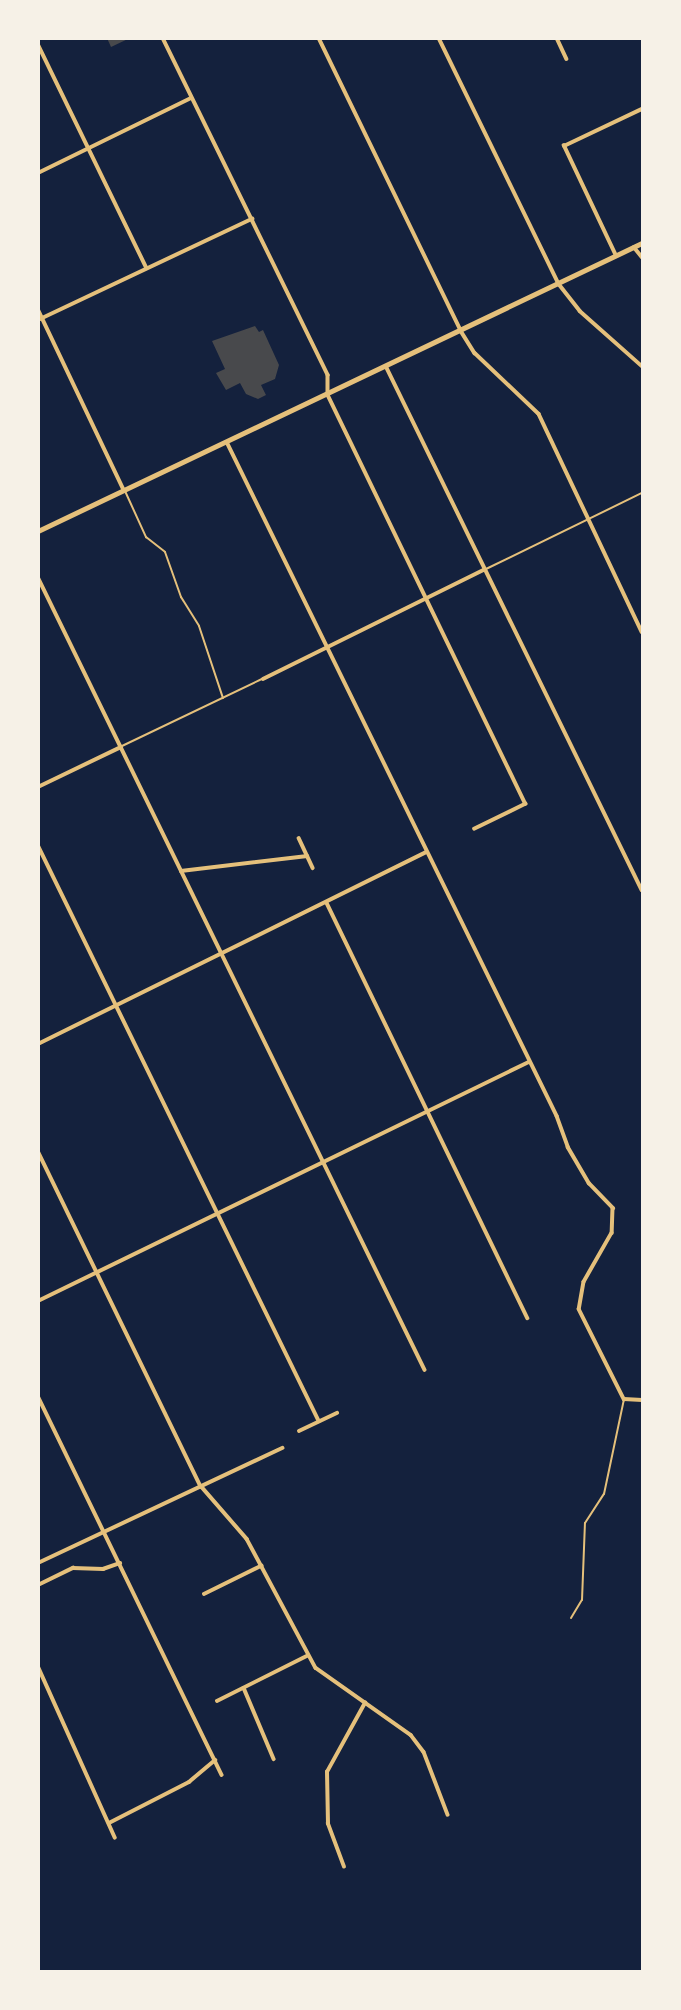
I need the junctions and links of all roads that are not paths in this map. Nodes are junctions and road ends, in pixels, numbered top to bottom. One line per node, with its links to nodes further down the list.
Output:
1 (163, 38): 7 (street)
2 (319, 38): 20 (street)
3 (439, 38): 17 (street)
4 (557, 38): 6 (street)
5 (38, 44): 9 (street)
6 (566, 59)
7 (191, 98): 9 (street); 11 (street)
8 (642, 109): 14 (street)
9 (89, 147): 10 (street); 16 (street)
10 (38, 173)
11 (252, 219): 16 (street); 23 (street)
12 (642, 243): 13 (main road)
13 (634, 247): 14 (main road); 15 (street)
14 (616, 256): 17 (main road)
15 (642, 257)
16 (147, 268): 19 (street)
17 (559, 284): 20 (main road); 21 (street)
18 (38, 309): 19 (street)
19 (41, 319): 25 (street)
20 (461, 331): 22 (main road); 27 (street)
21 (642, 366)
22 (387, 368): 23 (main road); 29 (street)
23 (328, 395): 24 (main road); 31 (street)
24 (228, 444): 25 (main road); 33 (street)
25 (124, 490): 28 (main road); 35 (lane)
26 (642, 493): 27 (lane)
27 (588, 519): 29 (lane); 32 (street)
28 (38, 531)
29 (484, 570): 31 (street); 45 (street)
30 (38, 577): 36 (street)
31 (426, 598): 33 (street); 38 (street)
32 (642, 632)
33 (328, 646): 34 (street); 41 (street)
34 (263, 679): 35 (lane)
35 (223, 698): 36 (lane)
36 (121, 747): 37 (street); 44 (street)
37 (38, 787)
38 (475, 829)
39 (299, 838): 42 (street)
40 (38, 845): 48 (street)
41 (426, 852): 46 (street); 50 (street)
42 (307, 856): 43 (street); 44 (street)
43 (313, 869)
44 (180, 871): 47 (street)
45 (642, 890)
46 (327, 903): 47 (street); 51 (street)
47 (221, 954): 48 (street); 53 (street)
48 (116, 1005): 49 (street); 54 (street)
49 (38, 1044)
50 (529, 1062): 51 (street); 60 (street)
51 (426, 1111): 53 (street); 57 (street)
52 (38, 1151): 55 (street)
53 (323, 1161): 54 (street); 58 (street)
54 (217, 1211): 55 (street); 63 (street)
55 (98, 1272): 56 (street); 66 (street)
56 (38, 1301)
57 (528, 1318)
58 (425, 1370)
59 (38, 1396): 67 (street)
60 (624, 1399): 61 (street); 73 (lane)
61 (642, 1399)
62 (337, 1413): 63 (street)
63 (319, 1422): 64 (street)
64 (299, 1431)
65 (282, 1448): 66 (street)
66 (201, 1486): 67 (street); 70 (street)
67 (105, 1531): 68 (street); 69 (street)
68 (38, 1563)
69 (120, 1563): 71 (street); 80 (street)
70 (261, 1566): 72 (street); 74 (street)
71 (38, 1585)
72 (204, 1594)
73 (571, 1618)
74 (307, 1656): 76 (street); 78 (street)
75 (38, 1666): 83 (street)
76 (244, 1688): 77 (street); 79 (street)
77 (217, 1701)
78 (365, 1703): 82 (street); 85 (street)
79 (274, 1759)
80 (215, 1760): 81 (street); 83 (street)
81 (222, 1775)
82 (448, 1815)
83 (109, 1823): 84 (street)
84 (115, 1837)
85 (344, 1867)

